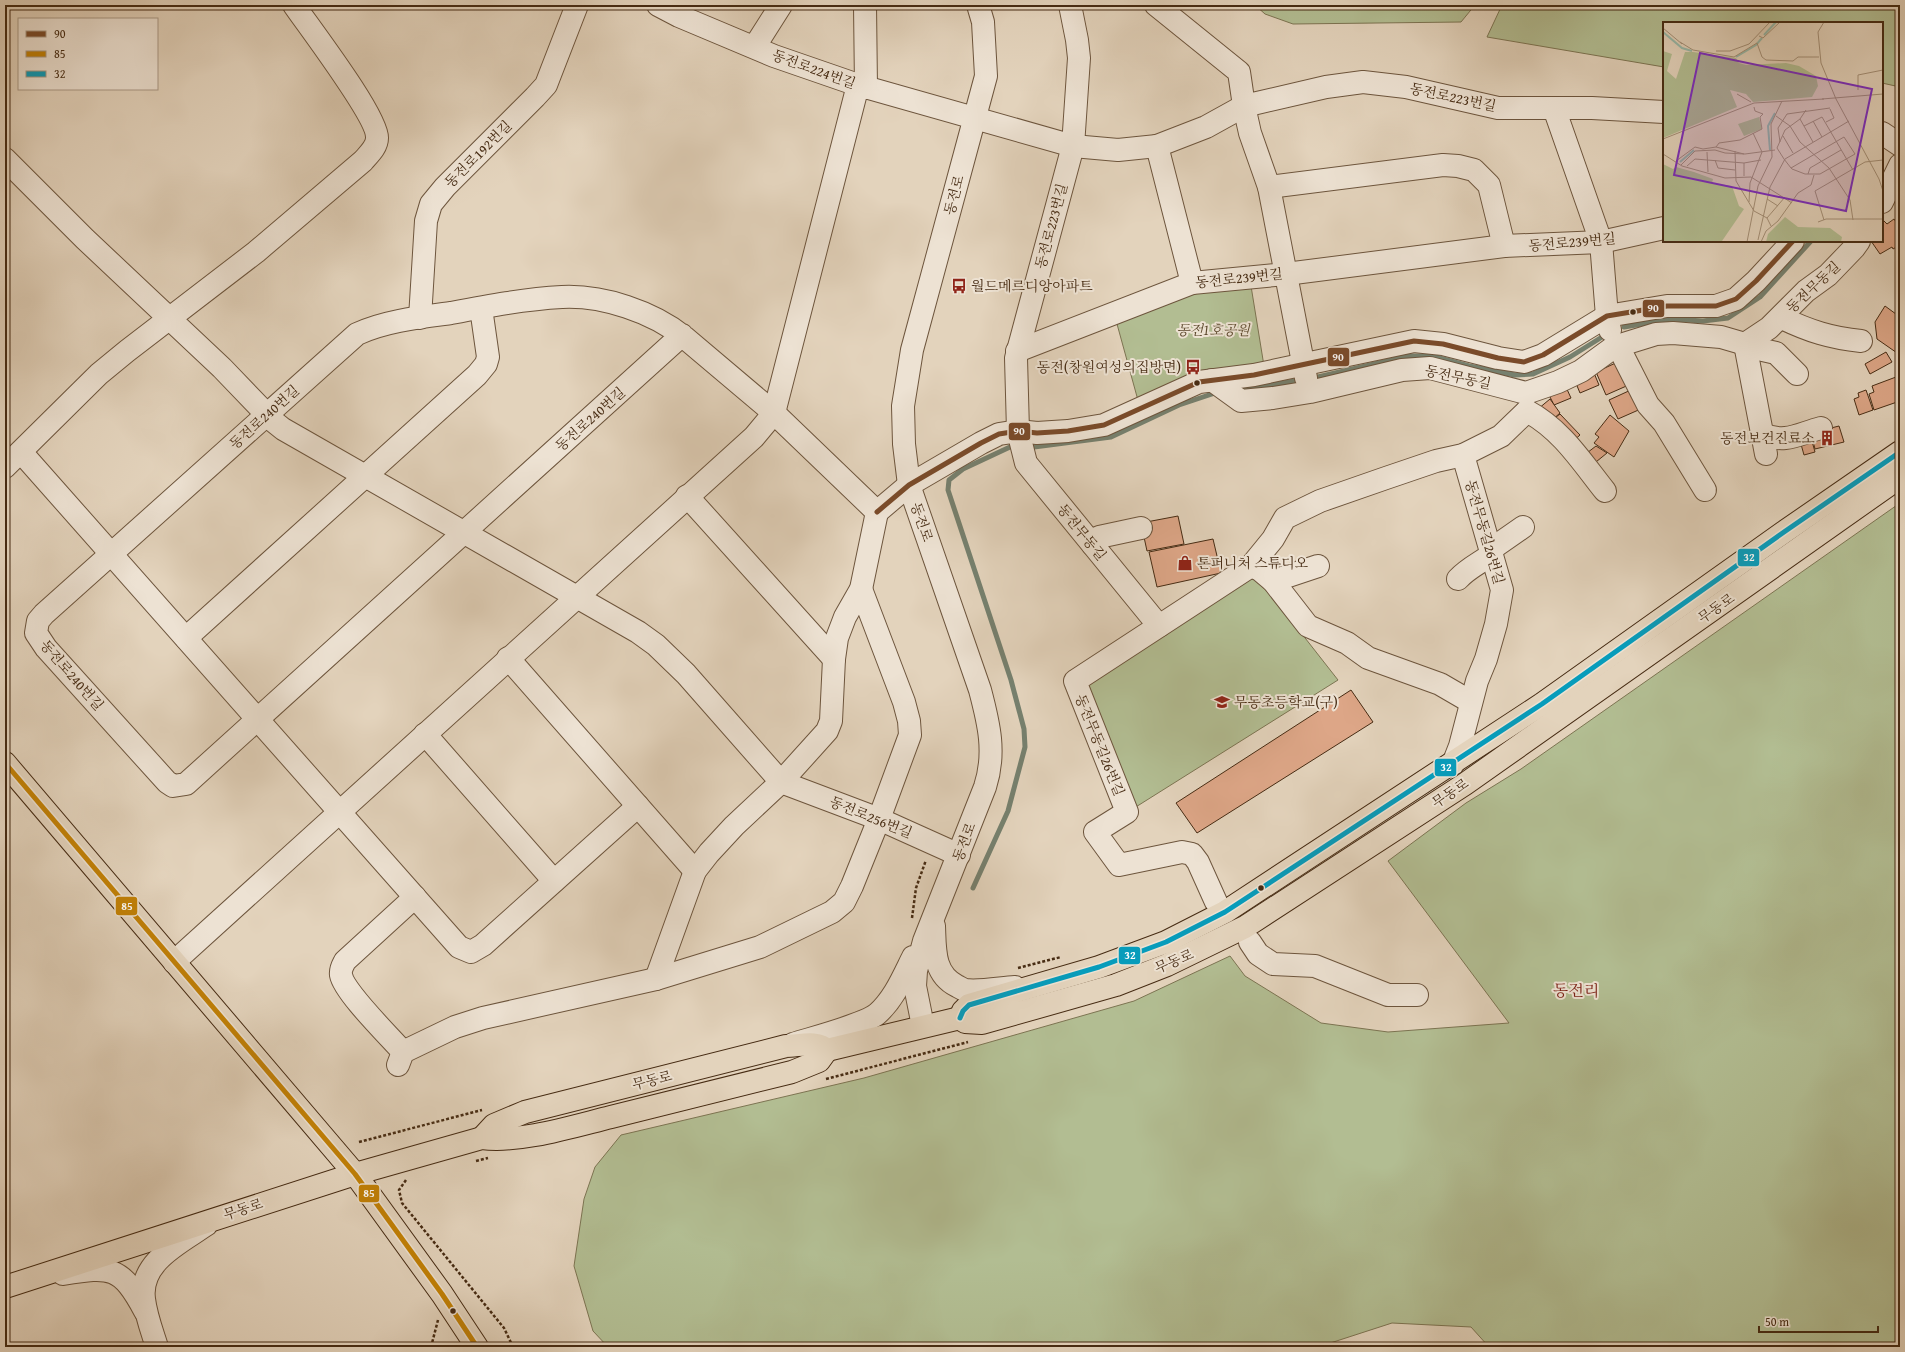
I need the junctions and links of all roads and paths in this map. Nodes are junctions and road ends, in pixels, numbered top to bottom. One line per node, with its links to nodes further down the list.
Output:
1 (294, 5): 35 (street)
2 (577, 5): 34 (street, 동전로192번길)
3 (658, 5): 9 (street, 동전로224번길)
4 (781, 5): 10 (street)
5 (865, 5): 11 (street)
6 (978, 5): 15 (street, 동전로)
7 (1070, 5): 18 (street, 동전로223번길)
8 (1156, 5): 12 (street)
9 (681, 11): 10 (street, 동전로224번길)
10 (755, 46): 11 (street, 동전로224번길)
11 (862, 87): 15 (street, 동전로224번길); 46 (street)
12 (1244, 106): 13 (street, 동전로223번길); 19 (street, 동전로223번길); 22 (street)
13 (1554, 108): 14 (street, 동전로223번길); 25 (street)
14 (1663, 112)
15 (975, 118): 18 (street, 동전로223번길); 56 (street, 동전로)
16 (1883, 134): 17 (street)
17 (1900, 145)
18 (1073, 146): 19 (street, 동전로223번길); 40 (street, 동전로223번길)
19 (1157, 146): 30 (street)
20 (5, 159): 35 (street)
21 (1900, 165): 23 (street)
22 (1269, 187): 28 (street); 29 (street)
23 (1883, 200)
24 (1663, 228): 25 (street, 동전로239번길)
25 (1601, 242): 28 (street, 동전로239번길); 33 (street)
26 (1792, 242): 33 (street)
27 (1858, 242): 32 (street, 동전무동길)
28 (1504, 246): 29 (street, 동전로239번길)
29 (1286, 274): 30 (street, 동전로239번길); 41 (street)
30 (1192, 283): 40 (street, 동전로239번길)
31 (481, 308): 34 (street, 동전로240번길); 36 (street, 동전로240번길); 54 (street)
32 (1783, 315): 37 (street, 동전무동길); 38 (street, 동전무동길)
33 (1607, 316): 39 (street); 41 (street)
34 (420, 318): 47 (street, 동전로240번길)
35 (170, 319): 47 (street); 50 (street)
36 (682, 335): 46 (street, 동전로240번길); 63 (street, 동전로240번길)
37 (1861, 341)
38 (1745, 345): 39 (street); 42 (street); 48 (street)
39 (1616, 347): 45 (street); 57 (street)
40 (1017, 351): 49 (street)
41 (1303, 364): 43 (street); 44 (street)
42 (1797, 374)
43 (1205, 381): 44 (street, 동전무동길); 49 (street)
44 (1310, 392): 45 (street, 동전무동길)
45 (1527, 402): 52 (street, 동전무동길26번길); 58 (street)
46 (774, 413): 59 (street); 60 (street, 동전로240번길)
47 (267, 414): 54 (street); 66 (street, 동전로240번길)
48 (1821, 428)
49 (1018, 431): 56 (street); 64 (street, 동전무동길)
50 (21, 452): 53 (street); 66 (street)
51 (1900, 452): 81 (main road, 무동로)
52 (1463, 455): 65 (street, 동전무동길26번길); 67 (street, 동전무동길26번길)
53 (5, 467)
54 (365, 476): 63 (street); 74 (street)
55 (1900, 477): 101 (main road, 무동로)
56 (909, 485): 60 (street); 86 (street, 동전로)
57 (1705, 490)
58 (1605, 491)
59 (687, 496): 72 (street); 76 (street)
60 (877, 512): 71 (street)
61 (1523, 527): 65 (street)
62 (1140, 528): 64 (street)
63 (465, 532): 72 (street); 78 (street, 동전로240번길)
64 (1093, 545): 73 (street, 동전무동길)
65 (1491, 552): 69 (street); 77 (street, 동전무동길26번길)
66 (111, 554): 74 (street); 78 (street, 동전로240번길)
67 (1251, 566): 70 (street); 73 (street, 동전무동길26번길)
68 (1318, 566): 70 (street)
69 (1458, 578)
70 (1273, 581): 77 (street)
71 (861, 589): 76 (street); 85 (street)
72 (577, 596): 75 (street); 82 (street)
73 (1159, 626): 91 (street, 동전무동길26번길)
74 (186, 638): 78 (street)
75 (508, 658): 79 (street); 83 (street)
76 (834, 659): 82 (street)
77 (1471, 702): 81 (street, 동전무동길26번길)
78 (258, 720): 84 (street)
79 (425, 734): 84 (street); 89 (street)
80 (5, 763): 96 (main road)
81 (1453, 764): 99 (main road, 무동로)
82 (781, 782): 85 (street, 동전로256번길); 88 (street)
83 (638, 806): 88 (street); 89 (street)
84 (339, 811): 90 (street); 96 (street)
85 (879, 819): 86 (street, 동전로256번길); 98 (street)
86 (959, 854): 92 (street, 동전로)
87 (927, 858): 93 (path)
88 (695, 871): 98 (street)
89 (554, 881): 90 (street)
90 (415, 897): 98 (street)
91 (1216, 902)
92 (934, 916): 99 (street); 102 (street, 동전로); 104 (street)
93 (911, 924)
94 (1250, 942): 100 (street)
95 (1068, 955): 97 (path)
96 (174, 962): 112 (main road)
97 (1014, 970)
98 (656, 979)
99 (1036, 986): 101 (main road, 무동로)
100 (1417, 995)
101 (960, 1018): 102 (main road, 무동로)
102 (924, 1026): 105 (main road, 무동로)
103 (972, 1041): 106 (path)
104 (786, 1046): 105 (main road, 무동로); 108 (main road, 무동로)
105 (827, 1050): 108 (main road, 무동로)
106 (819, 1081)
107 (490, 1108): 109 (path)
108 (482, 1138): 112 (main road, 무동로)
109 (359, 1142)
110 (494, 1157): 111 (path)
111 (470, 1162)
112 (355, 1174): 114 (main road, 무동로); 118 (main road)
113 (410, 1178): 119 (path)
114 (216, 1218): 115 (main road, 무동로); 116 (street)
115 (15, 1284): 116 (street)
116 (146, 1312): 117 (street)
117 (157, 1347)
118 (477, 1347)
119 (513, 1347)

